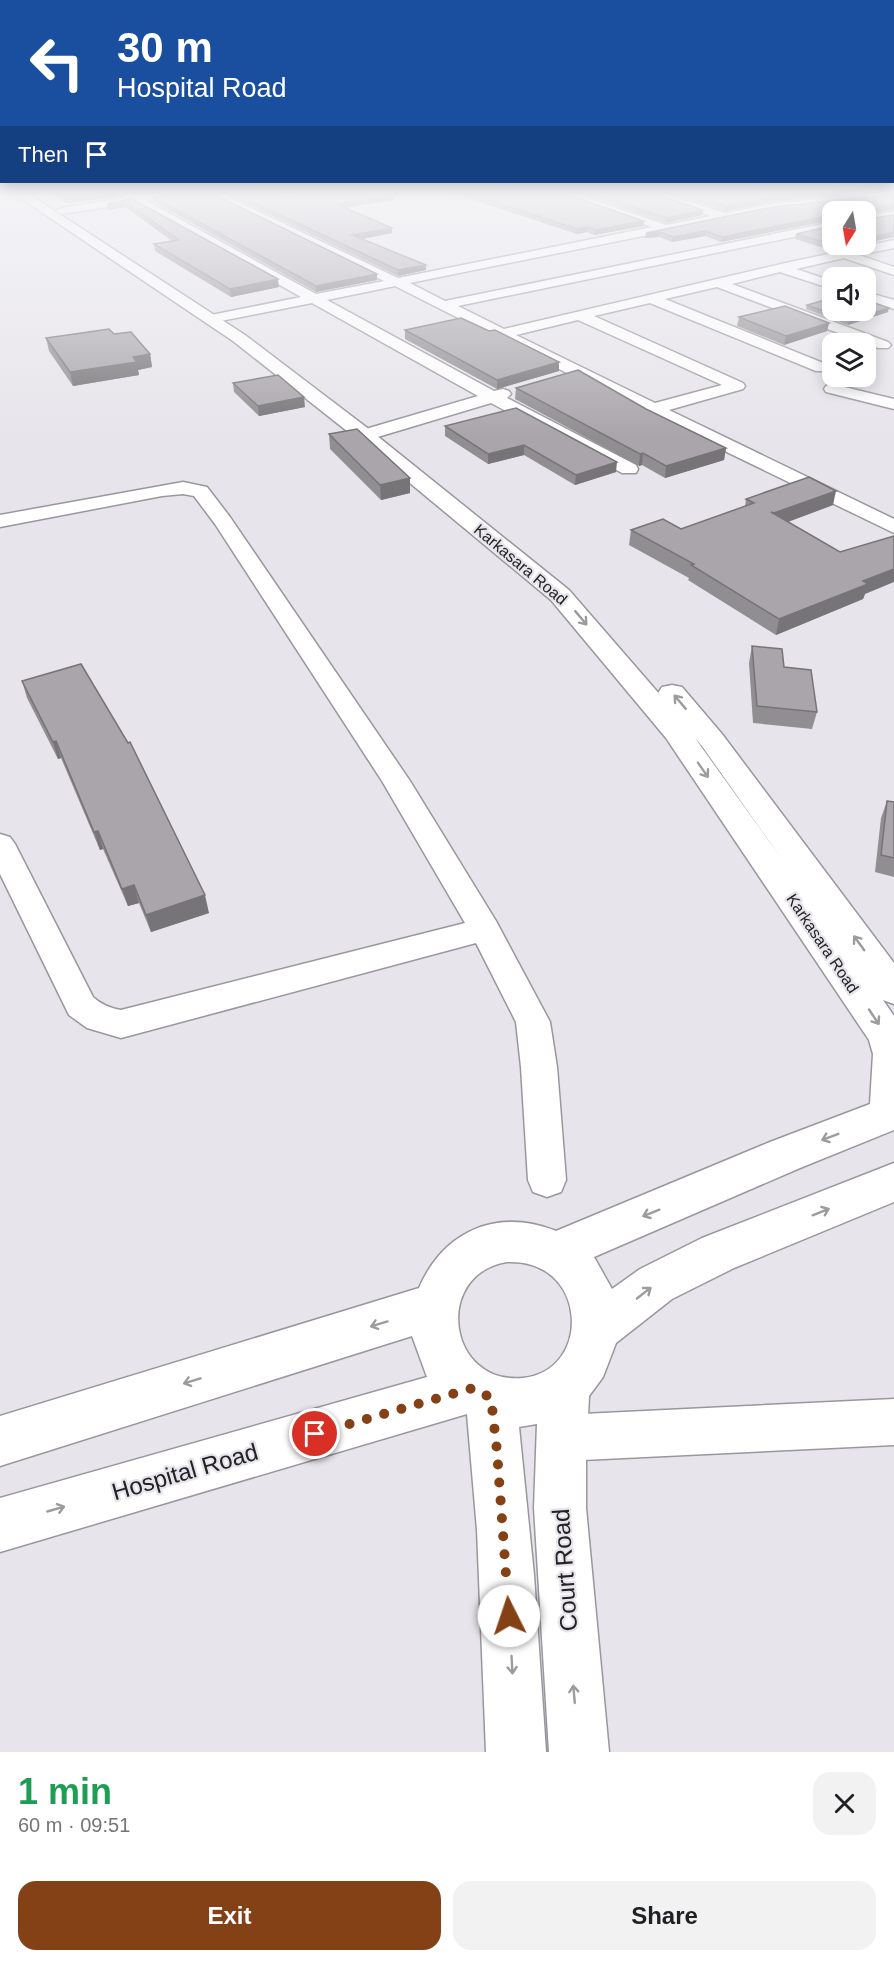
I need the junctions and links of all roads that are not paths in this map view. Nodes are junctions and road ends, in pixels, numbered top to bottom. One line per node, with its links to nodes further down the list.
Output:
1 (147, 273): 18 (main road, Karkasara Road)
2 (153, 273): 18 (main road, Karkasara Road)
3 (268, 273): 12 (street)
4 (378, 273): 9 (street)
5 (437, 273): 9 (street)
6 (601, 273): 16 (street)
7 (761, 273): 11 (street)
8 (795, 273): 10 (street)
9 (395, 281): 12 (street); 16 (street)
10 (822, 282)
11 (718, 283): 13 (street); 20 (street)
12 (314, 298): 18 (street); 26 (street)
13 (650, 298): 17 (street); 21 (street)
14 (876, 299): 15 (street)
15 (894, 305)
16 (444, 306): 19 (street)
17 (579, 315): 19 (street); 28 (street)
18 (220, 318): 29 (main road, Karkasara Road)
19 (501, 334): 22 (street)
20 (883, 345)
21 (822, 368)
22 (578, 373): 23 (street); 28 (street)
23 (556, 379)
24 (524, 388): 26 (street)
25 (832, 389): 27 (street)
26 (492, 397): 29 (street); 30 (street)
27 (894, 404)
28 (652, 409): 32 (street)
29 (374, 433): 33 (main road, Karkasara Road); 38 (main road, Karkasara Road, one-way to 38)
30 (629, 469)
31 (0, 521): 36 (street)
32 (894, 528)
33 (590, 596)
34 (658, 676): 37 (main road, Karkasara Road, one-way to 34)
35 (0, 846): 36 (street)
36 (484, 929): 39 (street)
37 (894, 990)
38 (890, 1113): 41 (main road, one-way to 41)
39 (547, 1180)
40 (894, 1182): 43 (main road, one-way to 40)
41 (554, 1253): 42 (main road); 43 (main road)
42 (435, 1306): 44 (main road); 47 (main road, one-way to 47)
43 (598, 1328): 45 (main road)
44 (482, 1393): 45 (main road); 48 (main road, Hospital Road, one-way to 44); 49 (main road, one-way to 49)
45 (563, 1413): 46 (street); 50 (main road, Court Road, one-way to 45)
46 (894, 1422)
47 (0, 1441)
48 (0, 1525)
49 (516, 1752)
50 (579, 1752)

